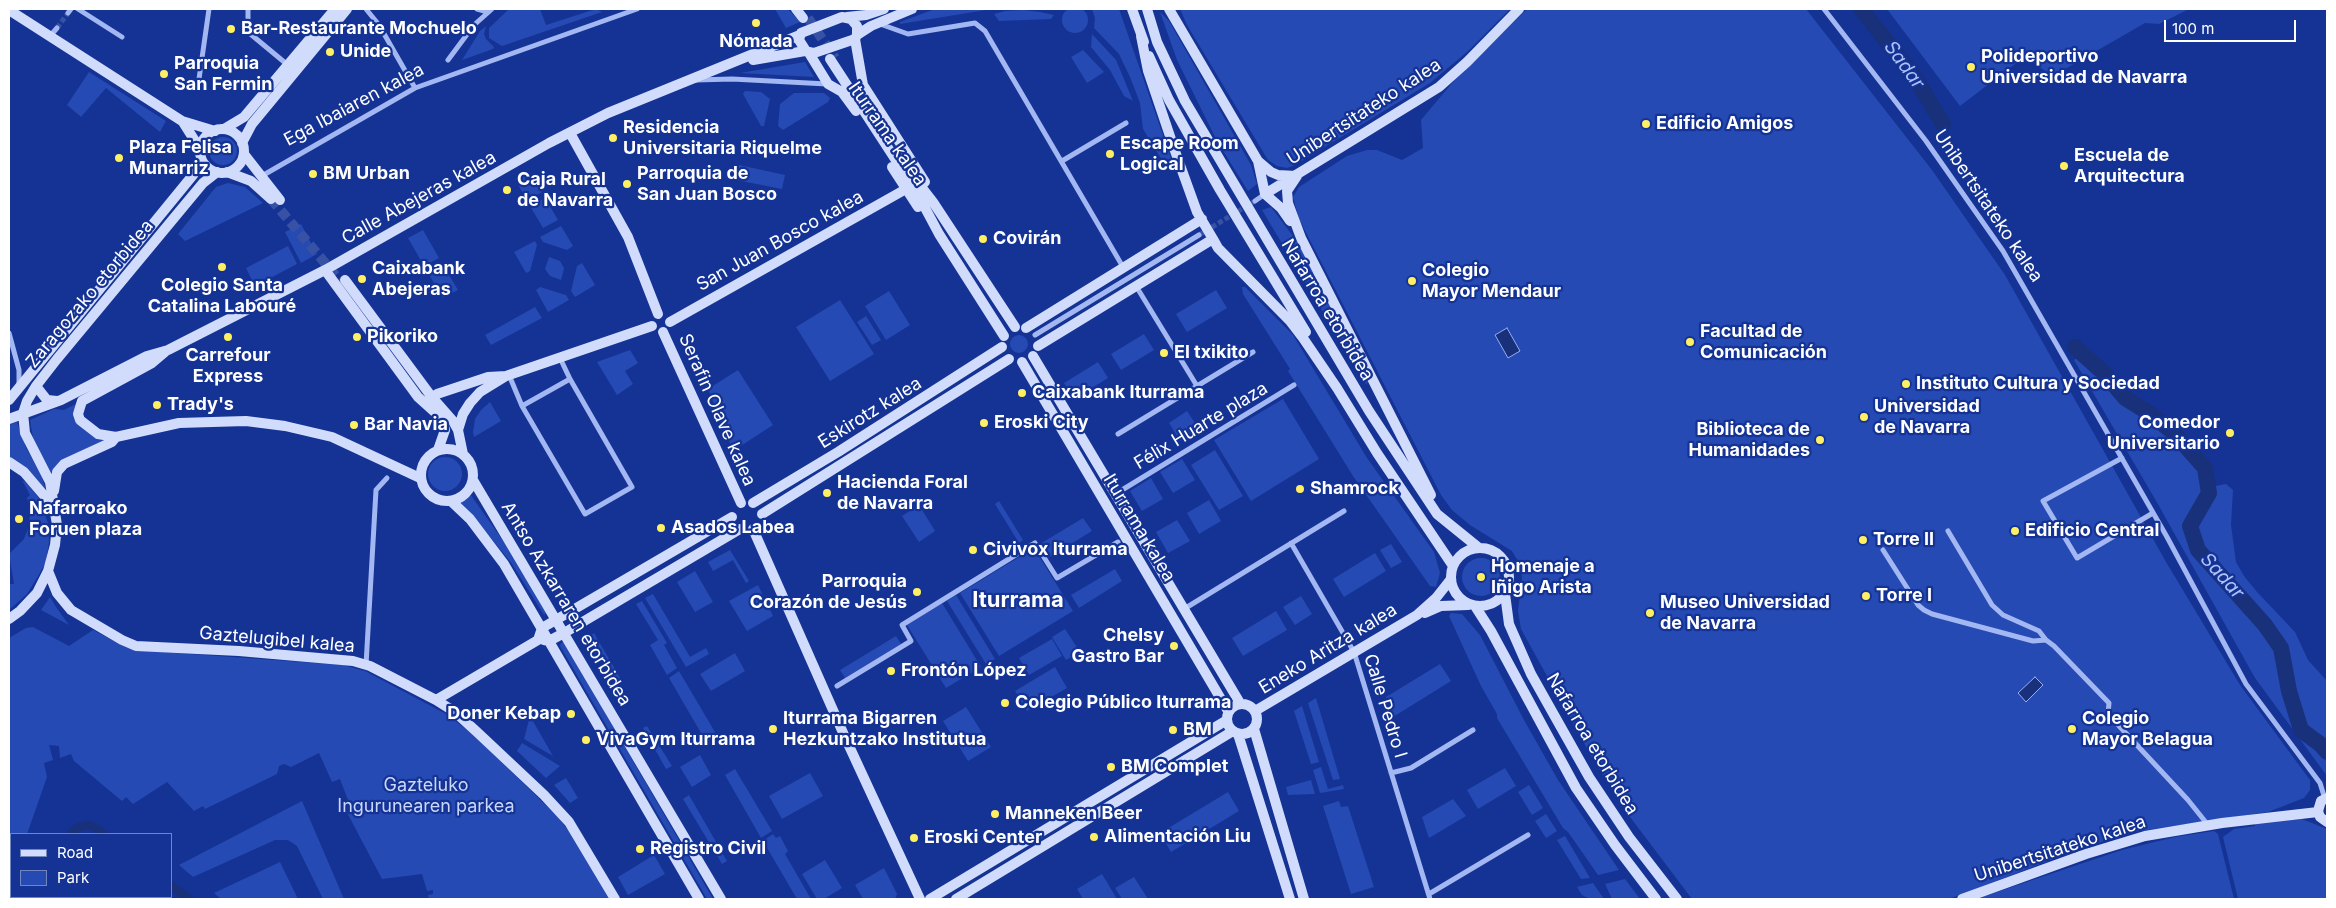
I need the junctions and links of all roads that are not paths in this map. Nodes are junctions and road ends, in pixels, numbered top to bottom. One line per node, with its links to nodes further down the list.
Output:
1 (78, 9): 26 (street)
2 (209, 9): 35 (street)
3 (248, 9): 31 (street)
4 (334, 9): 31 (street)
5 (347, 9): 31 (street)
6 (478, 9): 18 (street)
7 (637, 9): 36 (street, Ega Ibaiaren kalea)
8 (796, 9): 20 (street)
9 (912, 9): 19 (street)
10 (1132, 9): 25 (street, Nafarroa etorbidea)
11 (1147, 9): 32 (street, Nafarroa etorbidea)
12 (1154, 9): 32 (street, Nafarroa etorbidea)
13 (1170, 9): 46 (street)
14 (1519, 9): 48 (street, Unibertsitateko kalea)
15 (1824, 9): 99 (street, Unibertsitateko kalea)
16 (9, 10): 37 (street)
17 (370, 10): 36 (street)
18 (490, 10): 29 (street)
19 (887, 13): 21 (street); 22 (street); 23 (street)
20 (805, 15)
21 (847, 17): 24 (street, Calle Abejeras kalea); 27 (street, Iturrama kalea)
22 (878, 23): 23 (street); 27 (street)
23 (898, 31): 45 (street)
24 (800, 35): 28 (street, Iturrama kalea); 30 (street, Calle Abejeras kalea)
25 (1141, 36): 54 (street, Nafarroa etorbidea); 82 (street, Nafarroa etorbidea)
26 (122, 37)
27 (856, 37): 28 (street, Calle Abejeras kalea); 53 (street, Iturrama kalea)
28 (807, 52): 30 (street, Calle Abejeras kalea); 34 (street, Iturrama kalea)
29 (448, 60)
30 (730, 65): 33 (street, Calle Abejeras kalea)
31 (291, 68): 39 (street); 41 (street)
32 (1172, 71): 116 (street, Nafarroa etorbidea)
33 (688, 80): 34 (street, Calle Abejeras kalea); 40 (street, Calle Abejeras kalea)
34 (828, 84): 50 (street, Iturrama kalea)
35 (198, 86)
36 (415, 88): 49 (street, Ega Ibaiaren kalea)
37 (182, 121): 39 (street); 42 (street)
38 (1126, 123): 45 (street)
39 (220, 130): 41 (street); 42 (street)
40 (570, 133): 59 (street, Calle Abejeras kalea); 64 (street)
41 (242, 143): 43 (street)
42 (200, 149): 44 (street)
43 (244, 154): 47 (street); 49 (street)
44 (202, 160): 47 (street); 86 (street, Zaragozako etorbidea)
45 (1062, 161): 60 (street)
46 (1258, 161): 48 (street); 51 (street)
47 (222, 172): 49 (street); 83 (street, Zaragozako etorbidea)
48 (1296, 176): 51 (street, Unibertsitateko kalea); 57 (street)
49 (260, 177)
50 (906, 189): 55 (street, Iturrama kalea); 65 (street, San Juan Bosco kalea)
51 (1265, 194): 52 (street); 57 (street)
52 (1255, 201)
53 (933, 202): 55 (street, Iturrama kalea); 67 (street, Iturrama kalea)
54 (1202, 219): 58 (street, Nafarroa etorbidea); 60 (street)
55 (939, 234): 71 (street, Iturrama kalea)
56 (1199, 235): 72 (street)
57 (1301, 238): 116 (street)
58 (1213, 239): 63 (street); 82 (street, Nafarroa etorbidea)
59 (339, 262): 61 (street, Calle Abejeras kalea); 87 (street)
60 (1124, 268): 68 (street)
61 (325, 270): 74 (street, Calle Abejeras kalea); 92 (street)
62 (343, 281): 92 (street)
63 (1136, 286): 72 (street); 84 (street)
64 (658, 314): 65 (street); 66 (street)
65 (670, 322): 69 (street)
66 (652, 326): 69 (street); 77 (street)
67 (1015, 327): 68 (street); 71 (street)
68 (1026, 328): 72 (street)
69 (663, 332): 106 (street, Serafin Olave kalea)
70 (9, 333): 86 (street)
71 (1004, 336): 73 (street)
72 (1036, 340): 76 (street)
73 (1002, 347): 78 (street); 107 (street, Eskirotz kalea)
74 (168, 350): 89 (street, Calle Abejeras kalea); 96 (street, Calle Abejeras kalea)
75 (1253, 352): 84 (street)
76 (1033, 356): 79 (street); 126 (street, Iturrama kalea)
77 (560, 358): 80 (street); 81 (street)
78 (1009, 359): 79 (street); 111 (street, Eskirotz kalea)
79 (1022, 362): 141 (street, Iturrama kalea)
80 (507, 375): 87 (street); 90 (street); 94 (street)
81 (570, 379): 90 (street); 90 (street)
82 (1333, 381): 121 (street, Nafarroa etorbidea)
83 (36, 386): 89 (street); 91 (street, Zaragozako etorbidea)
84 (1197, 386): 95 (street)
85 (1294, 386): 104 (street, Félix Huarte plaza)
86 (20, 388): 88 (street, Zaragozako etorbidea)
87 (437, 394): 92 (street)
88 (9, 400)
89 (58, 401): 91 (street, Calle Abejeras kalea)
90 (522, 406)
91 (23, 413): 93 (street, Calle Abejeras kalea); 108 (street)
92 (445, 417): 94 (street); 97 (street)
93 (9, 419)
94 (458, 430): 98 (street)
95 (1118, 434)
96 (116, 437): 102 (street); 108 (street)
97 (438, 450): 98 (street); 102 (street)
98 (463, 454): 103 (street)
99 (2122, 458): 110 (street, Unibertsitateko kalea); 110 (street)
100 (9, 462): 108 (street)
101 (387, 478): 136 (street)
102 (420, 478): 105 (street)
103 (473, 480): 105 (street); 129 (street, Antso Azkarraren etorbidea)
104 (1122, 490)
105 (451, 501): 130 (street, Antso Azkarraren etorbidea)
106 (741, 503): 107 (street); 112 (street)
107 (753, 503): 111 (street)
108 (53, 507): 122 (street)
109 (1344, 512): 118 (street)
110 (2153, 513): 146 (street, Unibertsitateko kalea)
111 (762, 514): 114 (street)
112 (732, 517): 113 (street); 129 (street)
113 (740, 529): 114 (street); 131 (street)
114 (753, 529): 155 (street)
115 (1948, 531): 133 (street)
116 (1462, 535): 119 (street, Nafarroa etorbidea)
117 (1118, 542): 137 (street)
118 (1291, 543): 126 (street); 135 (street, Calle Pedro I)
119 (1479, 548): 121 (street); 124 (street)
120 (1883, 550): 133 (street)
121 (1453, 566): 123 (street)
122 (48, 571): 128 (street); 136 (street, Gaztelugibel kalea)
123 (1451, 579): 125 (street); 127 (street, Eneko Aritza kalea)
124 (1505, 594): 125 (street); 161 (street, Nafarroa etorbidea)
125 (1472, 606): 127 (street, Eneko Aritza kalea); 160 (street, Nafarroa etorbidea)
126 (1183, 609): 139 (street, Iturrama kalea)
127 (1416, 615): 135 (street, Eneko Aritza kalea)
128 (9, 619)
129 (556, 619): 130 (street); 131 (street, Antso Azkarraren etorbidea)
130 (542, 628): 132 (street); 134 (street, Antso Azkarraren etorbidea)
131 (564, 633): 134 (street); 154 (street, Antso Azkarraren etorbidea)
132 (538, 640): 134 (street); 138 (street)
133 (2046, 640): 149 (street)
134 (549, 641): 153 (street, Antso Azkarraren etorbidea)
135 (1354, 652): 140 (street, Eneko Aritza kalea); 145 (street, Calle Pedro I)
136 (366, 666): 138 (street, Gaztelugibel kalea)
137 (837, 686)
138 (436, 700): 152 (street, Gaztelugibel kalea)
139 (1240, 703): 140 (street); 141 (street)
140 (1255, 711): 142 (street)
141 (1228, 716): 144 (street); 156 (street)
142 (1254, 729): 144 (street); 159 (street)
143 (1473, 730): 145 (street, Calle Pedro I)
144 (1235, 732): 157 (street); 158 (street)
145 (1391, 773): 151 (street, Calle Pedro I)
146 (2326, 798): 147 (street)
147 (2318, 812): 148 (street); 149 (street, Unibertsitateko kalea)
148 (2327, 822)
149 (2208, 826): 162 (street, Unibertsitateko kalea)
150 (1528, 835): 151 (street, Calle Pedro I)
151 (1430, 897)
152 (615, 899)
153 (699, 899)
154 (721, 899)
155 (920, 899)
156 (930, 899)
157 (956, 899)
158 (1290, 899)
159 (1304, 899)
160 (1656, 899)
161 (1677, 899)
162 (1962, 899)

